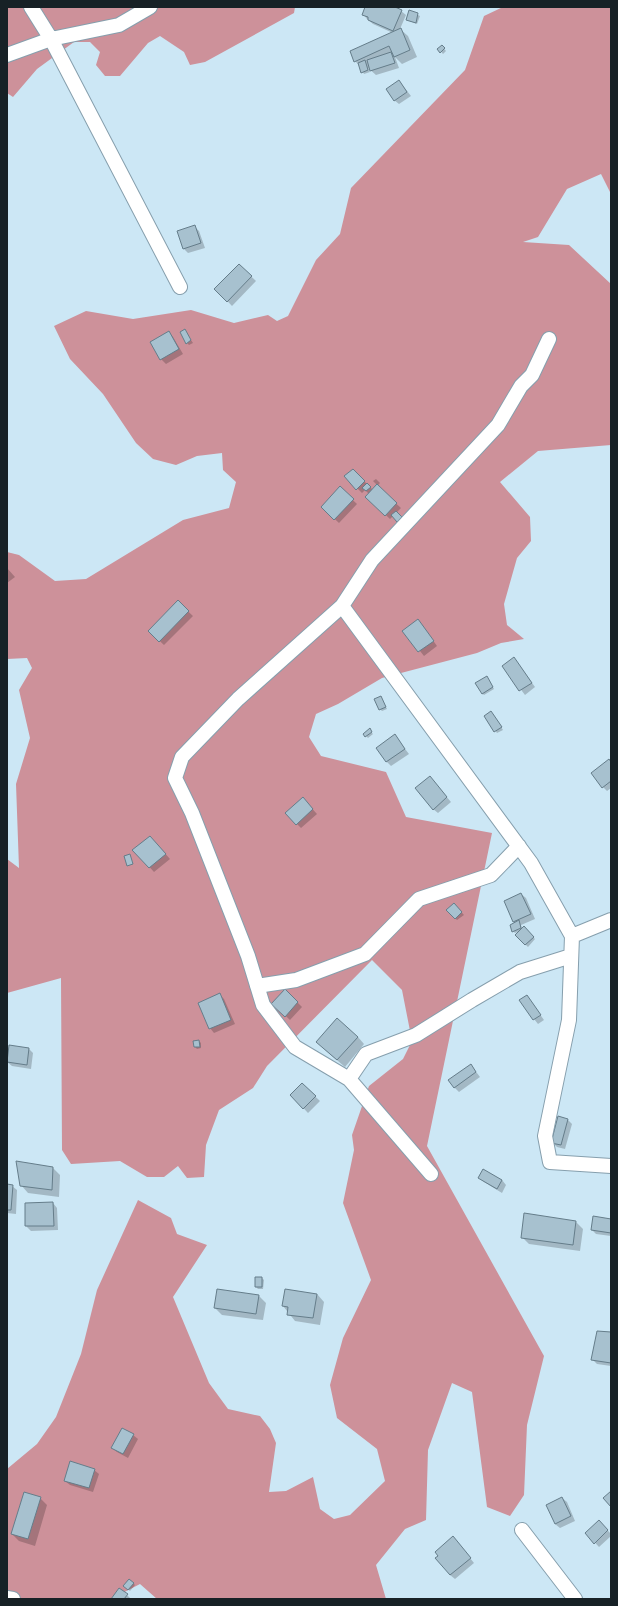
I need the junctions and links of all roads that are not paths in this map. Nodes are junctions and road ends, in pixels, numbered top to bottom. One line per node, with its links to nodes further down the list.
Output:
1 (31, 7): 3 (street)
2 (150, 7): 3 (street)
3 (51, 39): 4 (street); 5 (street)
4 (7, 55)
5 (180, 287)
6 (549, 339): 7 (street)
7 (342, 606): 8 (street); 12 (street)
8 (519, 846): 10 (street); 12 (street)
9 (611, 920): 10 (street)
10 (572, 936): 11 (street)
11 (571, 956): 13 (street); 14 (street)
12 (257, 986): 13 (street)
13 (349, 1079): 15 (street)
14 (611, 1166)
15 (431, 1174)
16 (522, 1530): 19 (street)
17 (7, 1598): 18 (street)
18 (13, 1599)
19 (575, 1599)

